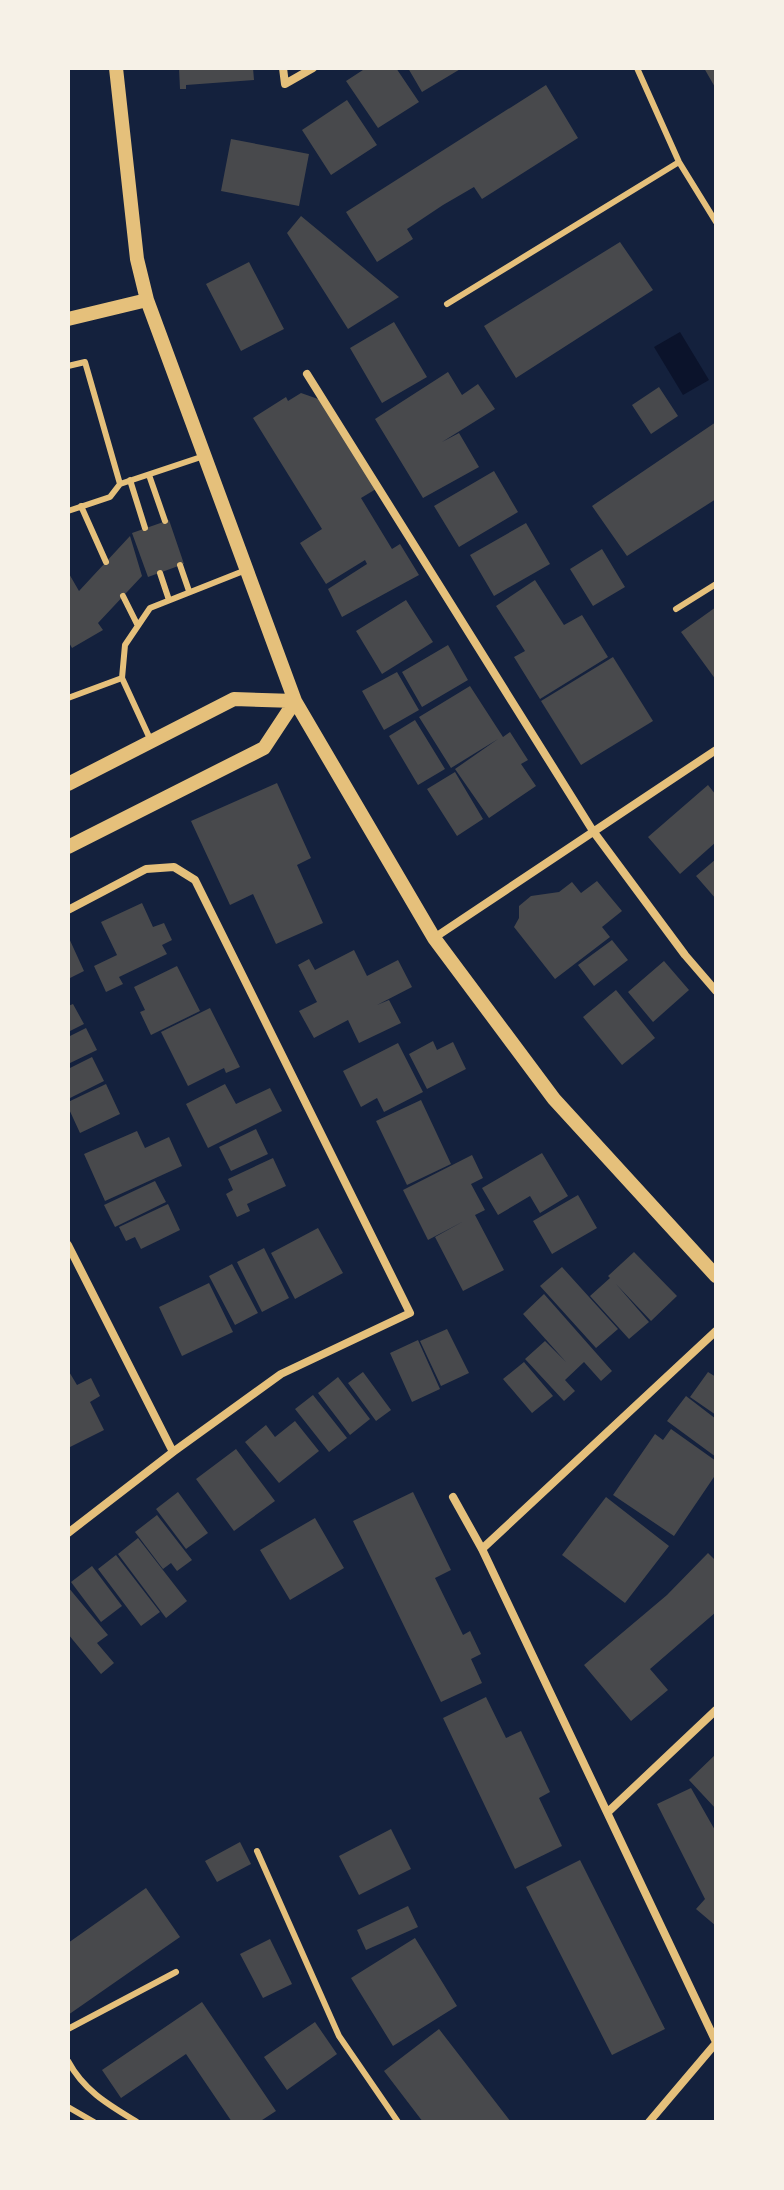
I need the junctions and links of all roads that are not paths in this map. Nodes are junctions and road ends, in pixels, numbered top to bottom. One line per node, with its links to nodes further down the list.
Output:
1 (116, 68): 7 (street)
2 (283, 68): 3 (street)
3 (313, 68)
4 (637, 68): 5 (lane)
5 (679, 162): 6 (lane); 8 (lane)
6 (716, 222)
7 (147, 300): 9 (street); 12 (street)
8 (447, 304)
9 (68, 319)
10 (68, 366): 15 (lane)
11 (307, 374): 36 (street)
12 (204, 456): 13 (lane); 22 (street)
13 (149, 475): 14 (lane); 18 (lane)
14 (130, 480): 15 (lane); 19 (lane)
15 (120, 484): 16 (lane)
16 (81, 506): 17 (lane); 20 (lane)
17 (68, 511)
18 (165, 521)
19 (145, 528)
20 (106, 562)
21 (180, 565): 25 (lane)
22 (246, 570): 25 (lane); 32 (street)
23 (160, 573): 27 (lane)
24 (716, 584): 28 (lane)
25 (189, 591): 27 (lane)
26 (123, 596): 29 (lane)
27 (169, 600): 29 (lane)
28 (676, 609)
29 (137, 624): 30 (lane)
30 (122, 678): 31 (lane); 33 (lane)
31 (68, 698)
32 (295, 701): 33 (street); 37 (street); 39 (street)
33 (151, 741): 35 (street)
34 (716, 750): 36 (street)
35 (68, 784)
36 (593, 831): 39 (street); 40 (street)
37 (68, 847)
38 (68, 910): 44 (street)
39 (434, 938): 42 (street)
40 (716, 991)
41 (68, 1245): 44 (street)
42 (716, 1276)
43 (716, 1331): 47 (street)
44 (173, 1452): 46 (street)
45 (453, 1497): 47 (street)
46 (68, 1533)
47 (482, 1549): 49 (street)
48 (716, 1710): 49 (street)
49 (608, 1812): 53 (street)
50 (257, 1851): 58 (lane)
51 (176, 1972): 52 (lane)
52 (68, 2029)
53 (716, 2042): 59 (street)
54 (68, 2061): 57 (lane)
55 (68, 2107): 56 (lane)
56 (94, 2122)
57 (137, 2122)
58 (398, 2122)
59 (649, 2122)

